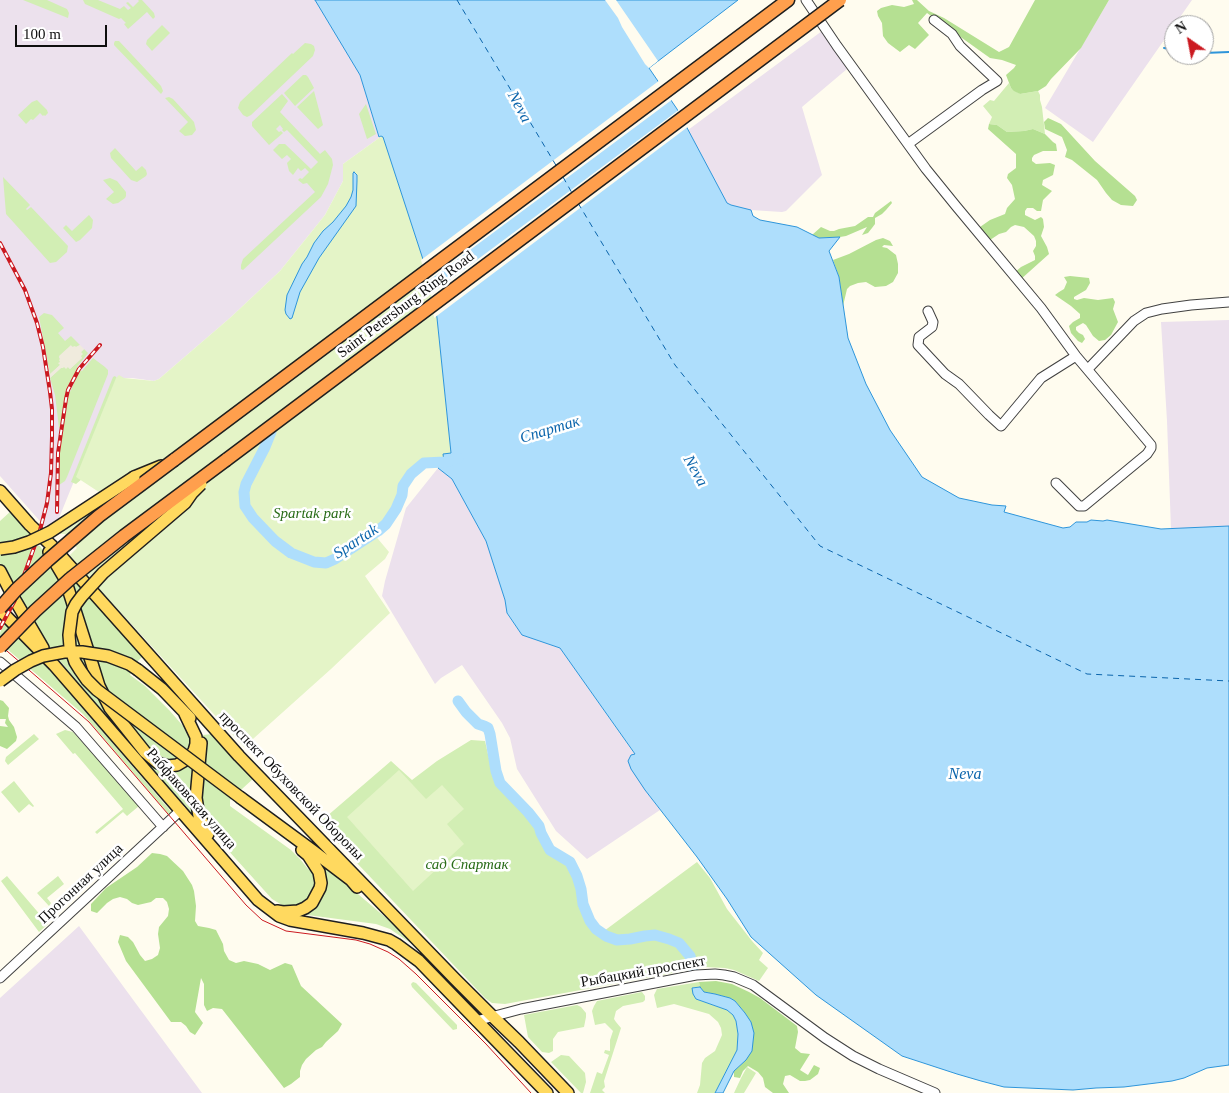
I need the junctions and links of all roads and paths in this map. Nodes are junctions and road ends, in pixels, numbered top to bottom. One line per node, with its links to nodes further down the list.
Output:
1 (788, 0): 10 (highway, Saint Petersburg Ring Road)
2 (806, 0): 5 (street)
3 (840, 0): 11 (highway, Saint Petersburg Ring Road, bridge)
4 (934, 20): 5 (street)
5 (908, 144): 8 (street)
6 (1229, 302): 9 (street)
7 (928, 311): 8 (street)
8 (1076, 356): 9 (street)
9 (1088, 370): 12 (street)
10 (174, 460): 15 (main road, bridge); 17 (highway, Saint Petersburg Ring Road, bridge)
11 (226, 460): 18 (highway, Saint Petersburg Ring Road, bridge); 24 (main road, bridge)
12 (1056, 483)
13 (0, 491): 14 (main road, проспект Обуховской Обороны)
14 (30, 525): 22 (main road); 28 (main road, проспект Обуховской Обороны)
15 (0, 549)
16 (0, 571): 20 (main road)
17 (0, 609): 20 (main road, Рабфаковская улица)
18 (0, 647)
19 (0, 662): 25 (street)
20 (54, 665): 23 (main road, Рабфаковская улица)
21 (0, 681): 22 (main road, bridge)
22 (185, 714): 26 (main road)
23 (181, 810): 25 (street, Прогонная улица); 26 (main road, Рабфаковская улица)
24 (276, 824): 27 (main road); 28 (main road)
25 (163, 827): 29 (street, Прогонная улица)
26 (218, 853): 27 (main road, Рабфаковская улица)
27 (258, 900): 31 (main road, Рабфаковская улица)
28 (400, 923): 30 (main road, проспект Обуховской Обороны)
29 (0, 978)
30 (492, 1016): 31 (street, Рыбацкий проспект); 33 (main road, проспект Обуховской Обороны); 34 (street, Рыбацкий проспект)
31 (476, 1021): 32 (main road)
32 (547, 1093)
33 (568, 1093)
34 (935, 1093)

